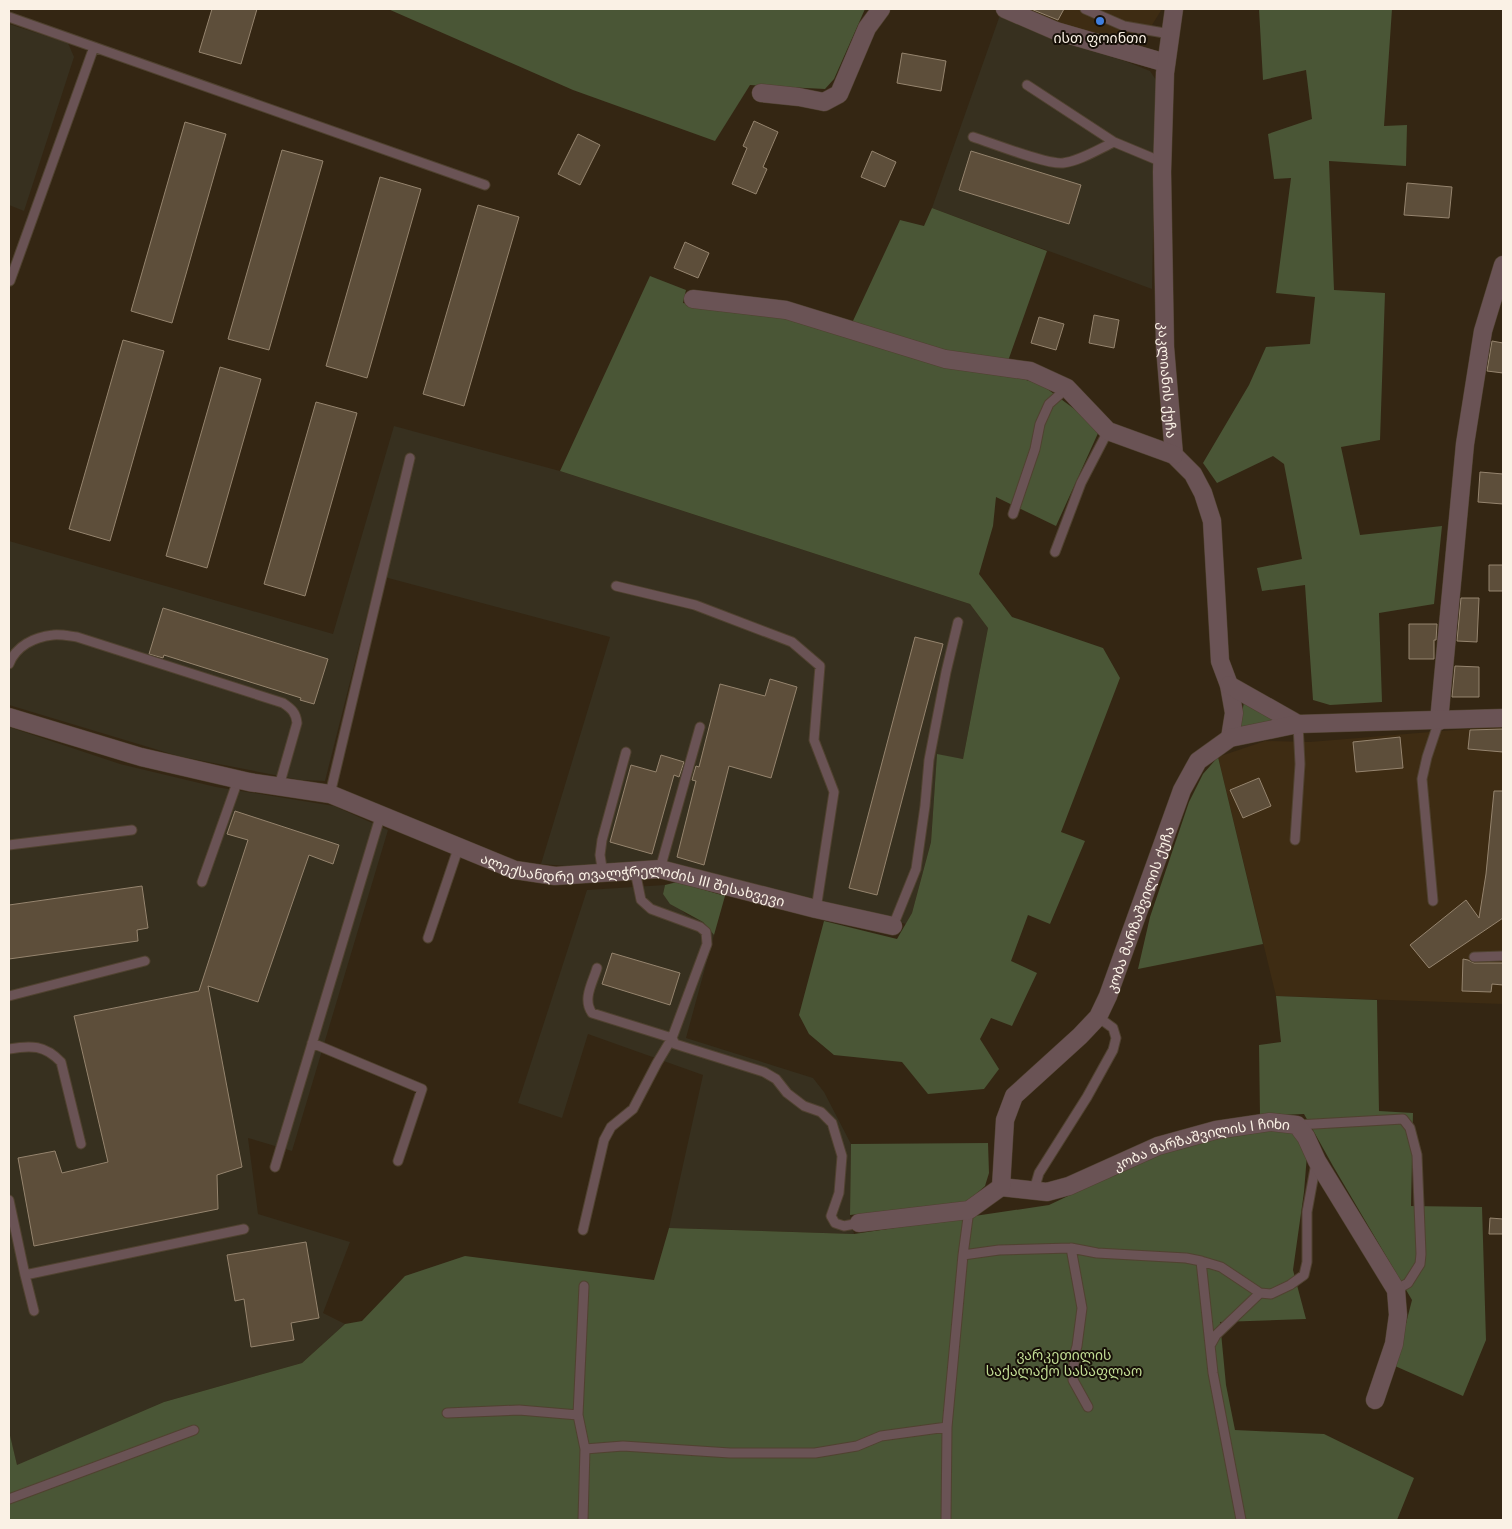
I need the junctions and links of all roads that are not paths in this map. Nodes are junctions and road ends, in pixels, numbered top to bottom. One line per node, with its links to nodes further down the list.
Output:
1 (881, 9): 10 (street)
2 (1005, 9): 8 (street)
3 (1085, 9): 6 (lane)
4 (1174, 9): 6 (street, კაკლიანის ქუჩა)
5 (9, 17): 7 (lane)
6 (1170, 34): 8 (street, კაკლიანის ქუჩა)
7 (94, 47): 14 (lane); 16 (lane)
8 (1166, 64): 13 (street, კაკლიანის ქუჩა)
9 (1026, 86): 12 (lane)
10 (761, 93)
11 (973, 137): 12 (lane)
12 (1114, 142): 13 (lane)
13 (1162, 162): 20 (street, კაკლიანის ქუჩა)
14 (485, 185)
15 (1503, 265): 30 (street)
16 (10, 281)
17 (693, 299): 18 (street)
18 (1067, 388): 19 (street); 22 (lane)
19 (1108, 431): 20 (street); 23 (lane)
20 (1174, 455): 27 (street, კაკლიანის ქუჩა)
21 (410, 458): 37 (lane)
22 (1013, 514)
23 (1055, 552)
24 (616, 586): 48 (lane)
25 (958, 622): 49 (lane)
26 (9, 664): 36 (lane)
27 (1229, 685): 31 (street); 33 (street, კაკლიანის ქუჩა)
28 (9, 717): 35 (street, ალექსანდრე თვალჭრელიძის III შესახვევი)
29 (1503, 718): 30 (street, კობა მარზაშვილის ქუჩა)
30 (1439, 721): 31 (street, კობა მარზაშვილის ქუჩა); 47 (lane)
31 (1298, 724): 33 (street, კობა მარზაშვილის ქუჩა); 40 (lane)
32 (700, 727): 43 (lane)
33 (1230, 738): 56 (street, კობა მარზაშვილის ქუჩა)
34 (626, 752): 45 (lane)
35 (238, 780): 36 (street, ალექსანდრე თვალჭრელიძის III შესახვევი); 46 (lane)
36 (279, 786): 37 (street, ალექსანდრე თვალჭრელიძის III შესახვევი)
37 (330, 794): 38 (street, ალექსანდრე თვალჭრელიძის III შესახვევი)
38 (381, 813): 42 (street, ალექსანდრე თვალჭრელიძის III შესახვევი); 58 (lane)
39 (132, 830): 41 (lane)
40 (1296, 840)
41 (9, 845)
42 (460, 846): 45 (street, ალექსანდრე თვალჭრელიძის III შესახვევი); 50 (lane)
43 (660, 869): 44 (street, ალექსანდრე თვალჭრელიძის III შესახვევი); 48 (street, ალექსანდრე თვალჭრელიძის III შესახვევი)
44 (635, 871): 45 (street, ალექსანდრე თვალჭრელიძის III შესახვევი); 57 (lane)
45 (603, 874)
46 (202, 882)
47 (1433, 901)
48 (816, 909): 49 (street, ალექსანდრე თვალჭრელიძის III შესახვევი)
49 (893, 926)
50 (428, 938)
51 (1503, 956): 52 (lane)
52 (1474, 957)
53 (145, 961): 55 (lane)
54 (598, 968): 57 (lane)
55 (9, 996)
56 (1098, 1017): 65 (street, კობა მარზაშვილის ქუჩა); 66 (lane)
57 (672, 1038): 69 (lane); 71 (lane)
58 (312, 1043): 62 (lane); 64 (lane)
59 (9, 1049): 61 (lane)
60 (1297, 1125): 63 (street); 66 (street, კობა მარზაშვილის I ჩიხი); 77 (lane, კობა მარზაშვილის I ჩიხი)
61 (81, 1144)
62 (398, 1161)
63 (1317, 1161): 77 (street); 78 (lane)
64 (275, 1166)
65 (1001, 1187): 66 (street, კობა მარზაშვილის I ჩიხი); 68 (street)
66 (1034, 1190)
67 (9, 1200): 75 (lane)
68 (969, 1210): 69 (street); 73 (lane)
69 (859, 1223)
70 (244, 1229): 75 (lane)
71 (583, 1230)
72 (1071, 1248): 73 (lane); 74 (lane); 82 (lane)
73 (963, 1255): 85 (lane)
74 (1201, 1261): 78 (lane); 80 (lane)
75 (25, 1275): 79 (lane)
76 (584, 1286): 84 (lane)
77 (1396, 1290): 81 (street)
78 (1260, 1293): 80 (lane)
79 (34, 1311)
80 (1211, 1344): 91 (lane)
81 (1375, 1400)
82 (1088, 1407)
83 (448, 1413): 84 (lane)
84 (578, 1415): 87 (lane)
85 (947, 1427): 87 (lane); 90 (lane)
86 (194, 1430): 88 (lane)
87 (585, 1449): 89 (lane)
88 (9, 1499)
89 (583, 1520)
90 (946, 1520)
91 (1241, 1520)

